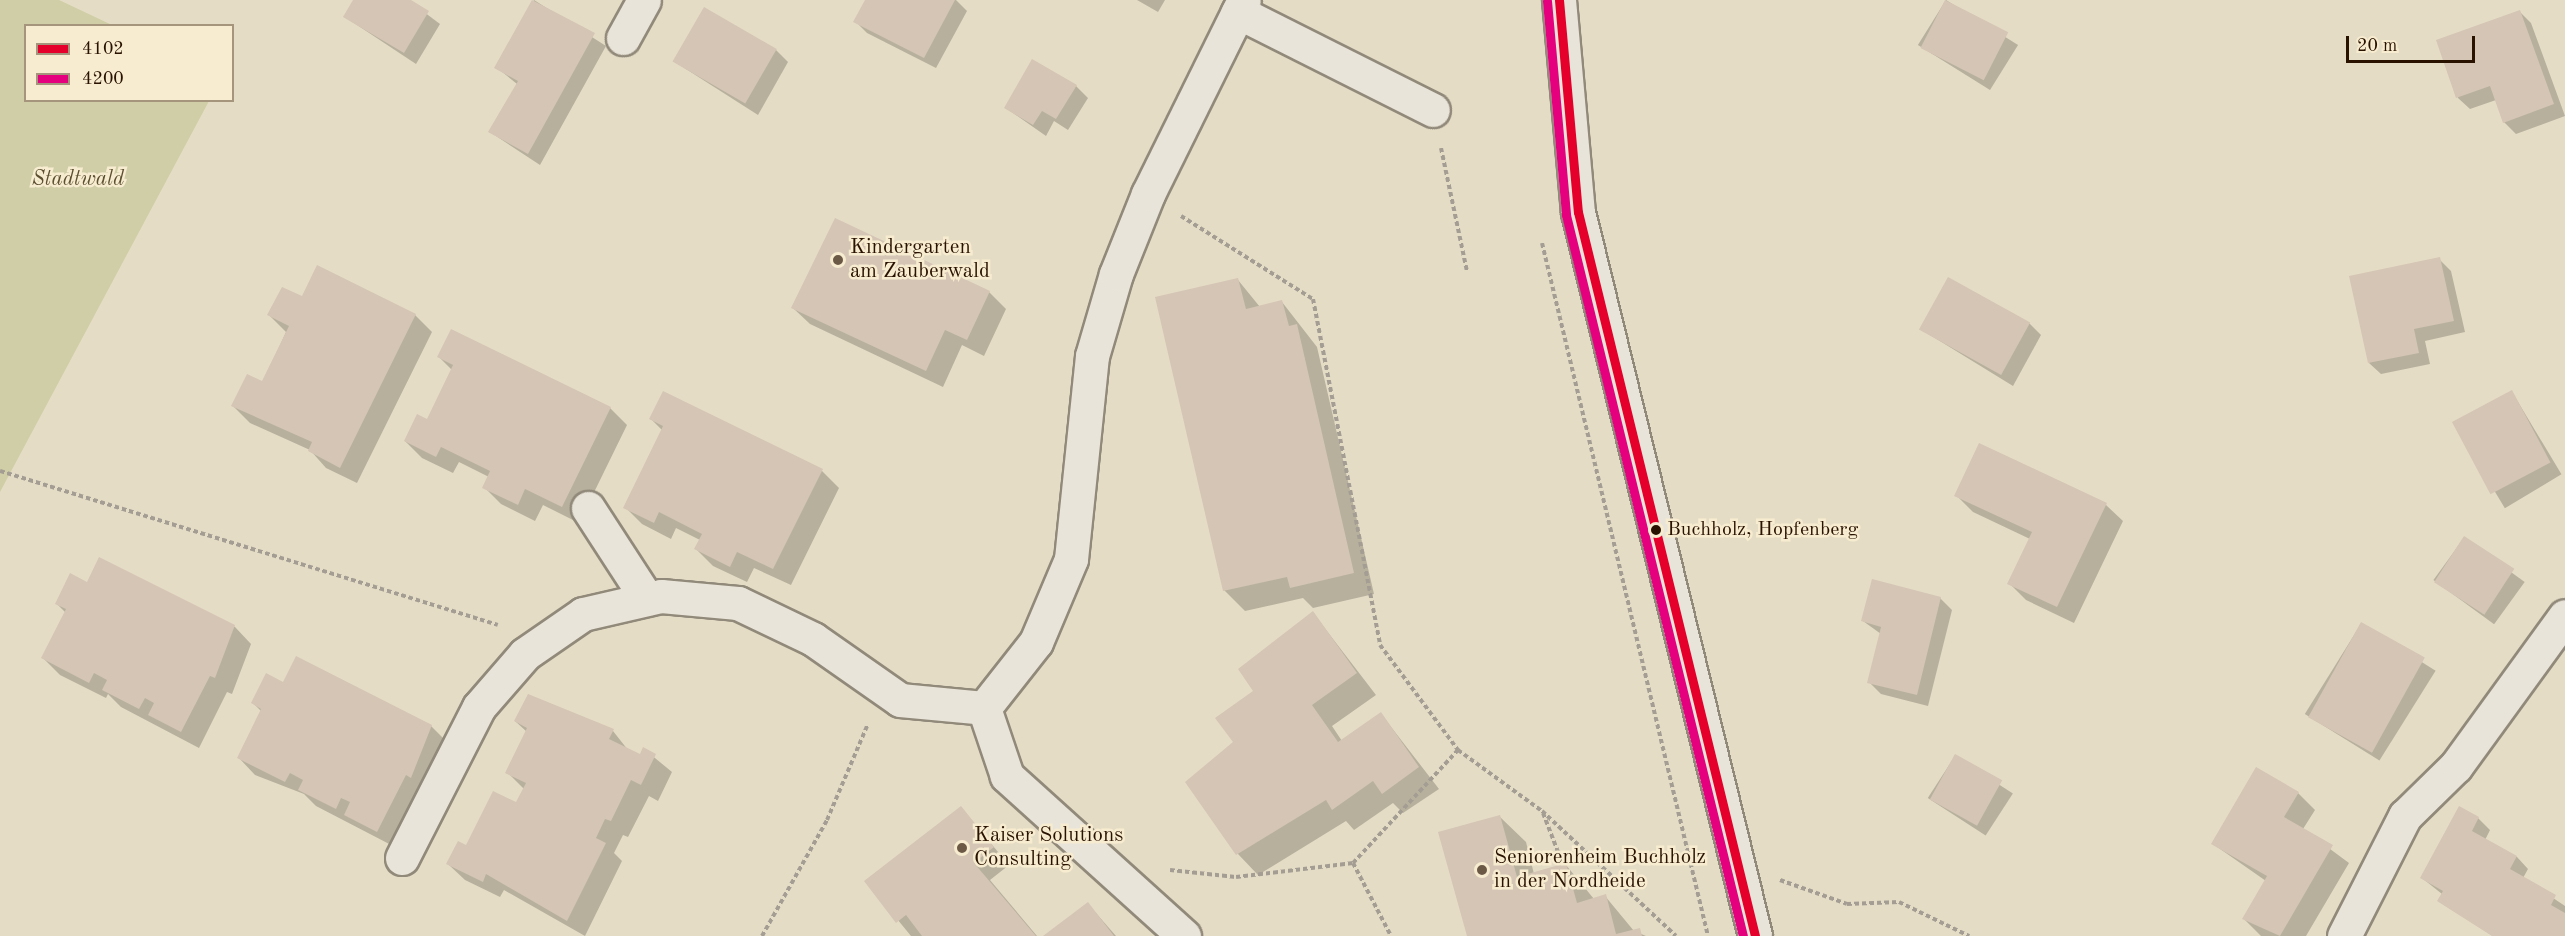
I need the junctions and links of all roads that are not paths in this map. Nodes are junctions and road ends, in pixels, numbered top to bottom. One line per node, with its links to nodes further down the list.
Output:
1 (644, 0): 4 (street)
2 (1559, 0): 12 (street)
3 (1241, 6): 5 (street); 9 (street)
4 (623, 38)
5 (1433, 110)
6 (588, 508): 7 (street)
7 (647, 599): 9 (street); 10 (street)
8 (2565, 616): 13 (street)
9 (984, 708): 11 (street)
10 (402, 858)
11 (1184, 936)
12 (1755, 936)
13 (2343, 936)

